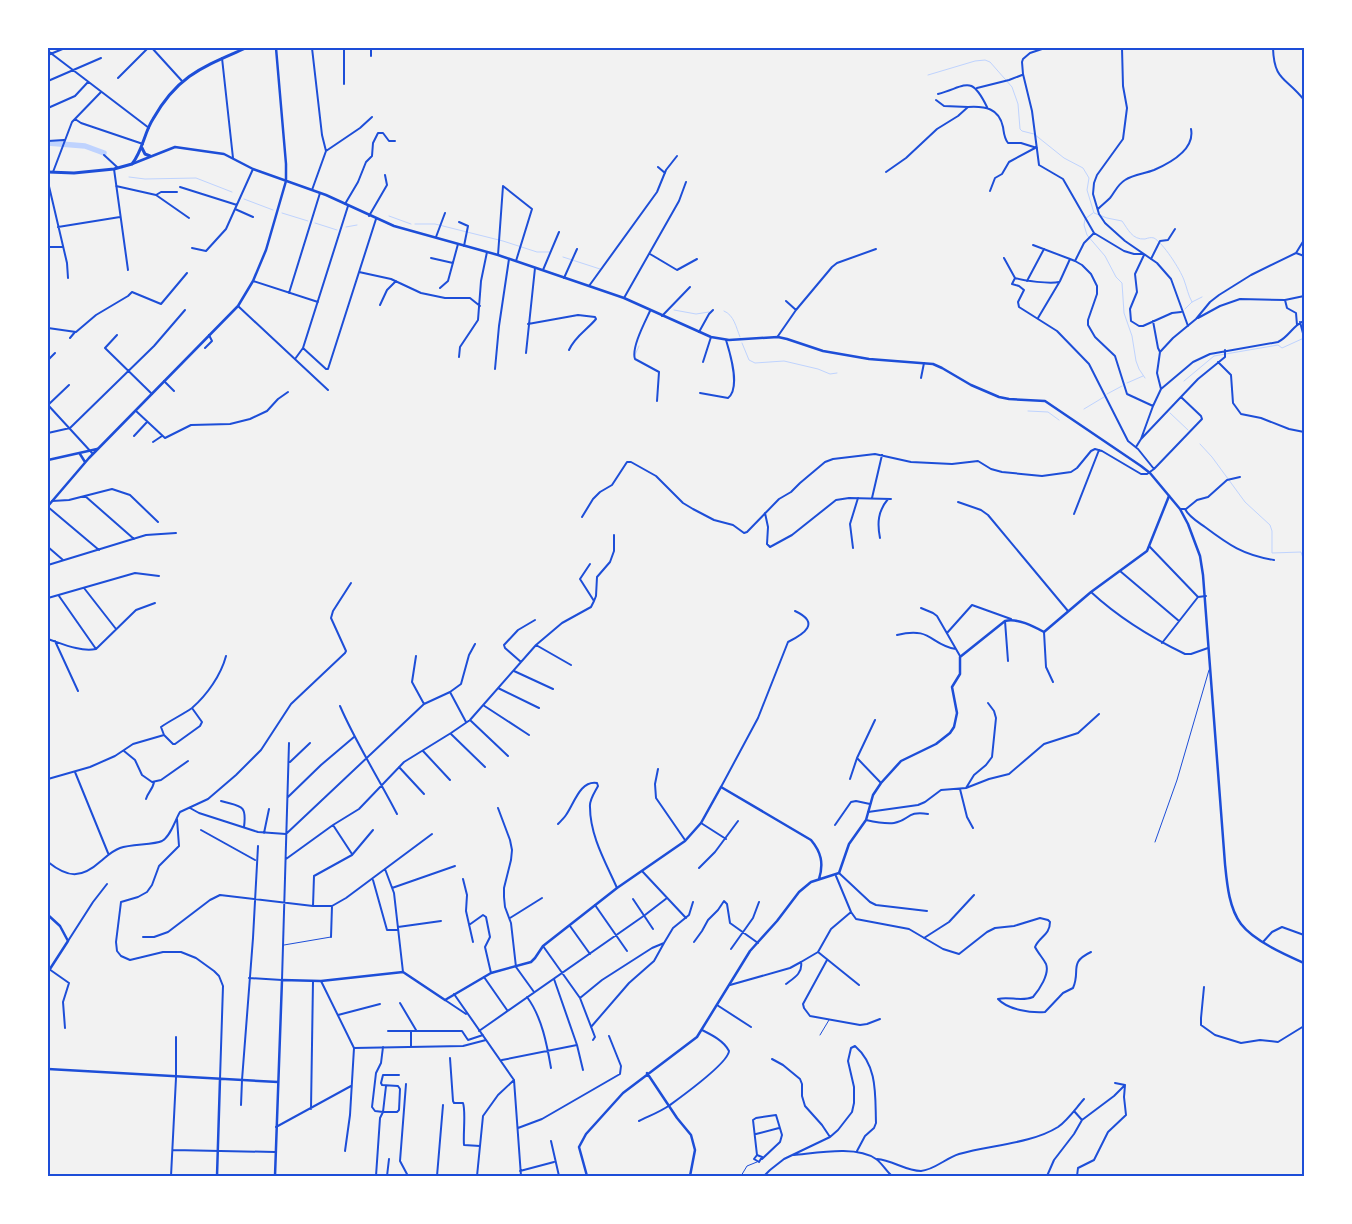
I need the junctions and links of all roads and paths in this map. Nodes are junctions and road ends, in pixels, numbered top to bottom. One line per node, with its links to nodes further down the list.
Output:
1 (65, 48): 14 (street)
2 (148, 48): 21 (street)
3 (152, 48): 24 (street)
4 (235, 48): 15 (street)
5 (245, 48): 15 (main road)
6 (276, 48): 58 (street)
7 (312, 48): 43 (street)
8 (344, 48): 9 (street); 25 (street)
9 (353, 48)
10 (371, 48): 16 (street)
11 (1045, 48): 20 (street)
12 (1122, 48): 70 (street)
13 (1273, 48): 30 (street)
14 (49, 53): 19 (street)
15 (234, 53): 18 (main road)
16 (371, 56)
17 (101, 58): 19 (street)
18 (222, 58): 24 (main road); 47 (street)
19 (73, 70): 22 (street); 23 (street)
20 (1023, 74): 26 (street); 42 (street)
21 (118, 78)
22 (48, 81)
23 (88, 82): 27 (street); 33 (street)
24 (182, 82): 36 (main road)
25 (344, 84)
26 (977, 88): 28 (street); 32 (street)
27 (102, 92): 35 (street); 36 (street)
28 (938, 94)
29 (936, 100): 31 (street)
30 (1304, 100)
31 (968, 106): 32 (street); 54 (street)
32 (988, 107): 42 (street)
33 (48, 108)
34 (372, 117): 43 (street)
35 (75, 119): 40 (street); 41 (street)
36 (149, 128): 41 (main road)
37 (1191, 129): 70 (street)
38 (48, 141): 40 (street)
39 (395, 141): 68 (street)
40 (63, 143): 53 (street)
41 (143, 145): 45 (main road); 48 (main road)
42 (1036, 148): 63 (street); 81 (street)
43 (326, 151): 62 (street)
44 (104, 155): 49 (street)
45 (150, 156): 47 (street); 48 (street)
46 (677, 156): 55 (street)
47 (233, 158): 51 (street)
48 (132, 164): 49 (main road)
49 (116, 168): 53 (main road); 60 (street)
50 (658, 168): 55 (street)
51 (253, 170): 58 (street); 67 (street)
52 (48, 172): 53 (main road)
53 (53, 172)
54 (886, 172)
55 (665, 173): 120 (street)
56 (385, 175): 72 (street)
57 (48, 182): 78 (street)
58 (286, 182): 62 (street); 116 (street)
59 (686, 182): 95 (street)
60 (116, 186): 66 (street); 73 (street)
61 (180, 187): 67 (street)
62 (312, 190): 65 (street)
63 (990, 191)
64 (177, 192): 66 (street)
65 (320, 193): 68 (street); 123 (street)
66 (156, 195): 75 (street)
67 (237, 205): 69 (street)
68 (347, 205): 72 (street); 128 (street)
69 (235, 209): 74 (street); 89 (street)
70 (1098, 209): 97 (street)
71 (445, 213): 82 (street)
72 (369, 216): 76 (street)
73 (121, 217): 78 (street); 109 (street)
74 (253, 217)
75 (189, 218)
76 (376, 219): 82 (street); 112 (street)
77 (459, 222): 86 (street)
78 (58, 227): 88 (street)
79 (1175, 229): 104 (street)
80 (559, 232): 110 (street)
81 (1094, 233): 97 (street); 106 (street)
82 (436, 238): 84 (street)
83 (1304, 240): 94 (street)
84 (458, 244): 86 (street); 107 (street)
85 (1033, 245): 92 (street)
86 (464, 246): 93 (street)
87 (48, 247): 88 (street)
88 (62, 247): 113 (street)
89 (192, 248)
90 (577, 249): 114 (street)
91 (876, 249): 135 (street)
92 (1044, 249): 103 (street); 118 (street)
93 (488, 252): 96 (street); 131 (street)
94 (1296, 253): 98 (street); 139 (street)
95 (650, 254): 102 (street); 125 (street)
96 (498, 255): 101 (street); 105 (street)
97 (1143, 255): 104 (street); 140 (street)
98 (1304, 256)
99 (430, 258): 107 (street)
100 (1004, 258): 115 (street)
101 (509, 259): 105 (street); 169 (street)
102 (696, 259)
103 (1070, 259): 106 (street); 119 (street)
104 (1151, 259): 136 (street)
105 (516, 261): 108 (street)
106 (1075, 261): 183 (street)
107 (453, 263): 122 (street)
108 (535, 268): 110 (street); 143 (street)
109 (128, 270)
110 (543, 270): 114 (street)
111 (188, 272): 147 (street)
112 (359, 272): 117 (street); 157 (street)
113 (68, 278)
114 (564, 278): 120 (street)
115 (1015, 278): 118 (street); 138 (street)
116 (254, 281): 123 (street); 130 (street)
117 (396, 281): 129 (street); 131 (street)
118 (1027, 281): 119 (street)
119 (1059, 282): 138 (street)
120 (590, 286): 125 (street)
121 (689, 287): 137 (street)
122 (440, 288)
123 (289, 292): 128 (street)
124 (1304, 296): 126 (street)
125 (624, 298): 133 (street)
126 (1286, 300): 139 (street); 144 (street)
127 (786, 301): 135 (street)
128 (318, 302): 157 (street)
129 (380, 305)
130 (238, 306): 149 (street); 164 (street)
131 (480, 306): 163 (street)
132 (185, 310): 170 (street)
133 (650, 310): 137 (street); 181 (street)
134 (713, 310): 148 (street)
135 (796, 310): 152 (street)
136 (1182, 311): 140 (street); 145 (street)
137 (662, 316): 148 (street)
138 (1038, 318): 195 (street)
139 (1196, 319): 145 (street)
140 (1153, 321): 160 (street)
141 (1304, 321): 142 (street)
142 (1300, 322): 144 (street); 153 (street)
143 (528, 324): 158 (street); 162 (street)
144 (1297, 325): 159 (street)
145 (1188, 326): 160 (street)
146 (48, 328): 147 (street)
147 (76, 332): 154 (street)
148 (699, 332): 151 (street)
149 (209, 335): 156 (street); 172 (street)
150 (117, 336): 170 (street)
151 (711, 337): 155 (street); 166 (street)
152 (778, 337): 155 (street); 168 (street)
153 (1304, 337)
154 (70, 338)
155 (726, 340): 178 (street)
156 (205, 348)
157 (303, 348): 164 (street)
158 (569, 350)
159 (1225, 350): 167 (street); 174 (street)
160 (1160, 352): 174 (street)
161 (55, 353): 165 (street)
162 (526, 353)
163 (459, 357)
164 (295, 359): 175 (street)
165 (48, 360)
166 (702, 362)
167 (1218, 362): 180 (street); 187 (street)
168 (924, 363): 171 (street); 203 (street)
169 (495, 369)
170 (128, 370): 179 (street); 186 (street)
171 (921, 378)
172 (164, 382): 176 (street); 179 (street)
173 (69, 385): 182 (street)
174 (1161, 389): 183 (street)
175 (328, 390)
176 (174, 391)
177 (288, 392): 191 (street)
178 (700, 393)
179 (152, 394): 184 (street)
180 (1181, 397): 192 (street); 202 (street)
181 (657, 401)
182 (48, 405): 186 (street)
183 (1153, 406): 189 (street)
184 (136, 411): 185 (street); 197 (street)
185 (147, 422): 190 (street); 191 (street)
186 (70, 428): 188 (street); 197 (street)
187 (1304, 432)
188 (48, 434)
189 (1142, 435): 192 (street); 193 (street)
190 (134, 436)
191 (162, 436): 194 (street)
192 (1146, 436): 193 (street)
193 (1141, 439): 195 (street)
194 (153, 442)
195 (1136, 447): 202 (street)
196 (1099, 450): 199 (street); 203 (street); 215 (street)
197 (92, 452): 198 (street); 201 (street)
198 (80, 454): 200 (street); 201 (street)
199 (882, 454): 208 (street); 214 (street)
200 (48, 460)
201 (85, 462): 209 (street)
202 (1154, 469): 203 (street)
203 (1150, 473): 206 (street)
204 (1240, 477): 213 (street)
205 (85, 496): 209 (street); 217 (street); 221 (street)
206 (1168, 496): 212 (street); 222 (street)
207 (858, 498): 208 (street); 214 (street); 224 (street)
208 (872, 498): 220 (street)
209 (50, 501): 211 (street)
210 (958, 502): 243 (street)
211 (48, 506): 225 (street)
212 (1180, 509): 213 (street); 236 (street)
213 (1185, 509): 227 (street)
214 (765, 513): 216 (street)
215 (1074, 514)
216 (582, 517)
217 (158, 522)
218 (176, 533): 221 (street)
219 (614, 535): 239 (street)
220 (880, 538)
221 (134, 539): 225 (street)
222 (1149, 546): 230 (street); 237 (street)
223 (48, 548): 226 (street)
224 (853, 548)
225 (99, 550): 226 (street)
226 (64, 560): 229 (street)
227 (1274, 560)
228 (590, 564): 239 (street)
229 (48, 565)
230 (1120, 572): 234 (street); 247 (street)
231 (159, 576): 233 (street)
232 (351, 583): 314 (street)
233 (84, 588): 235 (street); 248 (street)
234 (1091, 592): 243 (street); 254 (street)
235 (59, 596): 238 (street); 258 (street)
236 (1206, 596): 237 (street); 257 (street)
237 (1198, 597): 247 (street)
238 (48, 598)
239 (594, 601): 256 (street)
240 (155, 603): 248 (street)
241 (920, 608): 250 (street)
242 (795, 611): 306 (street)
243 (1068, 611): 249 (street)
244 (534, 620): 264 (street)
245 (1011, 620): 246 (street); 249 (street); 250 (street)
246 (1005, 621): 262 (street); 263 (street)
247 (1179, 621): 254 (street)
248 (116, 629): 258 (street)
249 (1044, 632): 268 (street)
250 (947, 633): 259 (street)
251 (898, 635): 259 (street)
252 (48, 639): 253 (street)
253 (55, 641): 258 (street); 271 (street)
254 (1162, 643): 257 (street)
255 (475, 644): 272 (street)
256 (536, 645): 264 (street); 265 (street)
257 (1210, 648): 266 (street)
258 (96, 649)
259 (956, 649): 262 (street)
260 (226, 656): 277 (street)
261 (416, 656): 274 (street)
262 (960, 657): 304 (street)
263 (1008, 661)
264 (521, 662): 267 (street)
265 (571, 665)
266 (1210, 667): 336 (street); 385 (street)
267 (514, 670): 269 (street); 270 (street)
268 (1053, 682)
269 (498, 688): 276 (street); 278 (street)
270 (553, 689)
271 (78, 691)
272 (450, 692): 274 (street); 282 (street)
273 (988, 703): 307 (street)
274 (424, 704): 293 (street)
275 (340, 706): 286 (street)
276 (483, 706): 280 (street); 285 (street)
277 (192, 708): 284 (street); 284 (street)
278 (539, 708)
279 (1099, 714): 307 (street)
280 (470, 720): 282 (street); 291 (street)
281 (875, 720): 292 (street)
282 (466, 722): 283 (street)
283 (451, 733): 290 (street); 297 (street)
284 (164, 735): 289 (street)
285 (529, 735)
286 (354, 737): 293 (street); 310 (street)
287 (289, 743): 295 (street)
288 (310, 743): 295 (street)
289 (124, 751): 299 (street); 303 (street)
290 (422, 751): 296 (street); 302 (street)
291 (508, 756)
292 (857, 758): 301 (street); 304 (street)
293 (366, 760): 305 (street); 332 (street)
294 (188, 761): 303 (street)
295 (290, 762): 310 (street)
296 (399, 766): 305 (street); 309 (street)
297 (485, 767)
298 (658, 770): 335 (street)
299 (75, 772): 300 (street); 338 (street)
300 (48, 779)
301 (850, 779)
302 (450, 780)
303 (154, 782): 311 (street)
304 (881, 783): 313 (street)
305 (382, 785): 318 (street); 324 (street)
306 (720, 787): 323 (street); 349 (street)
307 (966, 788): 308 (street)
308 (960, 789): 317 (street); 328 (street)
309 (424, 794)
310 (288, 797): 332 (street)
311 (146, 799)
312 (221, 801): 327 (street)
313 (870, 804): 317 (street); 326 (street)
314 (190, 808): 320 (street); 327 (street)
315 (498, 808): 370 (street)
316 (269, 809): 331 (street)
317 (868, 812): 321 (street)
318 (397, 814)
319 (928, 814): 321 (street)
320 (177, 819): 338 (street); 455 (street)
321 (866, 820): 347 (street)
322 (738, 821): 334 (street)
323 (701, 823): 334 (street); 335 (street)
324 (333, 824): 339 (street); 340 (street)
325 (558, 824): 353 (street)
326 (835, 825)
327 (244, 828): 331 (street)
328 (973, 828)
329 (201, 830): 341 (street)
330 (373, 830): 339 (street)
331 (264, 833): 332 (street)
332 (286, 834): 340 (street)
333 (432, 834): 345 (street)
334 (726, 839): 344 (street)
335 (685, 841): 346 (street)
336 (1155, 842)
337 (258, 846): 341 (street)
338 (108, 853): 342 (street)
339 (352, 855): 363 (street)
340 (286, 859): 361 (street)
341 (256, 861): 355 (street)
342 (48, 862)
343 (455, 866): 352 (street)
344 (699, 868)
345 (385, 869): 350 (street); 352 (street)
346 (642, 871): 353 (street); 357 (street)
347 (838, 874): 349 (street); 365 (street); 366 (street)
348 (463, 879): 372 (street)
349 (819, 879): 387 (street)
350 (372, 880): 364 (street); 374 (street)
351 (107, 884): 382 (street)
352 (392, 888): 374 (street)
353 (617, 888): 362 (street)
354 (974, 895): 381 (street)
355 (254, 898): 361 (street); 379 (street); 403 (street)
356 (542, 898): 370 (street)
357 (667, 898): 368 (street); 369 (street)
358 (633, 899): 368 (street)
359 (693, 902): 369 (street)
360 (759, 902): 376 (street)
361 (284, 903): 363 (street); 388 (street)
362 (595, 905): 373 (street); 377 (street)
363 (313, 906): 364 (street)
364 (332, 906): 380 (street)
365 (927, 911)
366 (851, 912): 381 (street); 392 (street)
367 (48, 915): 382 (street)
368 (645, 915): 375 (street); 377 (street)
369 (686, 918): 386 (street)
370 (509, 919): 398 (street)
371 (441, 921): 374 (street)
372 (469, 925): 383 (street); 401 (street)
373 (570, 926): 389 (street); 394 (street)
374 (398, 928): 400 (street)
375 (653, 929)
376 (744, 932): 384 (street); 387 (street); 390 (street)
377 (617, 934): 391 (street); 394 (street)
378 (1304, 935): 385 (street)
379 (143, 937)
380 (331, 937): 388 (street)
381 (924, 938): 393 (street)
382 (68, 941): 399 (street)
383 (472, 942)
384 (694, 942)
385 (1263, 942): 397 (street)
386 (664, 943): 416 (street); 427 (street)
387 (758, 943): 410 (street)
388 (283, 945): 406 (street)
389 (543, 946): 398 (street); 402 (street)
390 (731, 949)
391 (627, 951)
392 (818, 952): 395 (street); 396 (street)
393 (1091, 952)
394 (590, 954): 402 (street)
395 (828, 960): 411 (street); 425 (street)
396 (801, 962): 409 (street); 410 (street)
397 (1304, 963)
398 (516, 967): 401 (street); 413 (street)
399 (48, 971): 429 (street)
400 (403, 972): 408 (street); 417 (street)
401 (491, 973): 404 (street)
402 (562, 973): 405 (street); 416 (street)
403 (249, 978): 406 (street); 456 (street)
404 (484, 978): 414 (street); 421 (street)
405 (554, 979): 413 (street); 441 (street)
406 (282, 980): 407 (street); 458 (street)
407 (313, 981): 408 (street); 468 (street)
408 (321, 981): 422 (street)
409 (786, 984)
410 (730, 985): 420 (street)
411 (859, 985)
412 (1204, 988): 426 (street)
413 (534, 992): 415 (street)
414 (454, 994): 417 (street); 423 (street)
415 (527, 997): 421 (street); 445 (street)
416 (580, 998): 427 (street)
417 (445, 1000): 423 (street)
418 (400, 1003): 430 (street)
419 (380, 1004): 422 (street)
420 (717, 1006): 428 (street); 431 (street)
421 (508, 1010): 434 (street)
422 (338, 1015): 444 (street)
423 (468, 1015): 434 (street)
424 (880, 1019): 425 (street)
425 (829, 1020): 436 (street)
426 (1304, 1026)
427 (591, 1027): 440 (street)
428 (750, 1027)
429 (65, 1028)
430 (416, 1030): 433 (street); 435 (street)
431 (702, 1030): 452 (street); 467 (street)
432 (388, 1031): 433 (street)
433 (411, 1031): 442 (street)
434 (479, 1031): 435 (street)
435 (483, 1035): 439 (street)
436 (820, 1035)
437 (608, 1036): 474 (street)
438 (176, 1038): 454 (street)
439 (486, 1040): 442 (street); 448 (street)
440 (593, 1040)
441 (577, 1045): 445 (street); 451 (street)
442 (411, 1046): 443 (street)
443 (382, 1047): 444 (street); 470 (street)
444 (354, 1048): 462 (street)
445 (548, 1051): 448 (street); 449 (street)
446 (450, 1058): 479 (street)
447 (772, 1059): 477 (street)
448 (502, 1060): 457 (street)
449 (551, 1068)
450 (48, 1069): 454 (street)
451 (583, 1070)
452 (647, 1073): 467 (street); 503 (street)
453 (399, 1075): 463 (street)
454 (176, 1078): 455 (street); 480 (street)
455 (220, 1079): 456 (street); 482 (street)
456 (242, 1080): 458 (street); 465 (street)
457 (514, 1080): 474 (street); 479 (street)
458 (278, 1082): 473 (street)
459 (1115, 1082): 461 (street)
460 (406, 1084): 498 (street)
461 (1125, 1085): 471 (street); 509 (street)
462 (352, 1086): 468 (street); 481 (street)
463 (386, 1086): 470 (street); 470 (street)
464 (1084, 1099): 469 (street)
465 (241, 1104)
466 (443, 1105): 499 (street)
467 (669, 1106): 472 (street); 504 (street)
468 (311, 1109): 473 (street)
469 (1074, 1110): 471 (street); 489 (street)
470 (383, 1112): 496 (street)
471 (1082, 1120): 508 (street)
472 (639, 1121)
473 (276, 1128): 483 (street)
474 (518, 1128): 492 (street)
475 (779, 1128): 476 (street); 476 (street); 488 (street)
476 (756, 1134): 485 (street)
477 (830, 1136): 484 (street); 486 (street)
478 (551, 1141): 490 (street)
479 (480, 1146): 500 (street)
480 (173, 1150): 482 (street); 493 (street)
481 (345, 1151)
482 (217, 1152): 483 (street); 494 (street)
483 (276, 1152): 495 (street)
484 (857, 1152): 486 (street); 489 (street)
485 (757, 1154): 488 (street); 491 (street)
486 (792, 1155): 506 (street)
487 (388, 1159): 497 (street)
488 (762, 1159): 491 (street)
489 (877, 1159): 507 (street)
490 (555, 1162): 492 (street); 502 (street)
491 (757, 1162): 505 (street)
492 (520, 1171): 501 (street)
493 (171, 1176)
494 (216, 1176)
495 (275, 1176)
496 (376, 1176)
497 (387, 1176)
498 (408, 1176)
499 (437, 1176)
500 (478, 1176)
501 (521, 1176)
502 (559, 1176)
503 (587, 1176)
504 (690, 1176)
505 (741, 1176)
506 (764, 1176)
507 (892, 1176)
508 (1047, 1176)
509 (1077, 1176)

